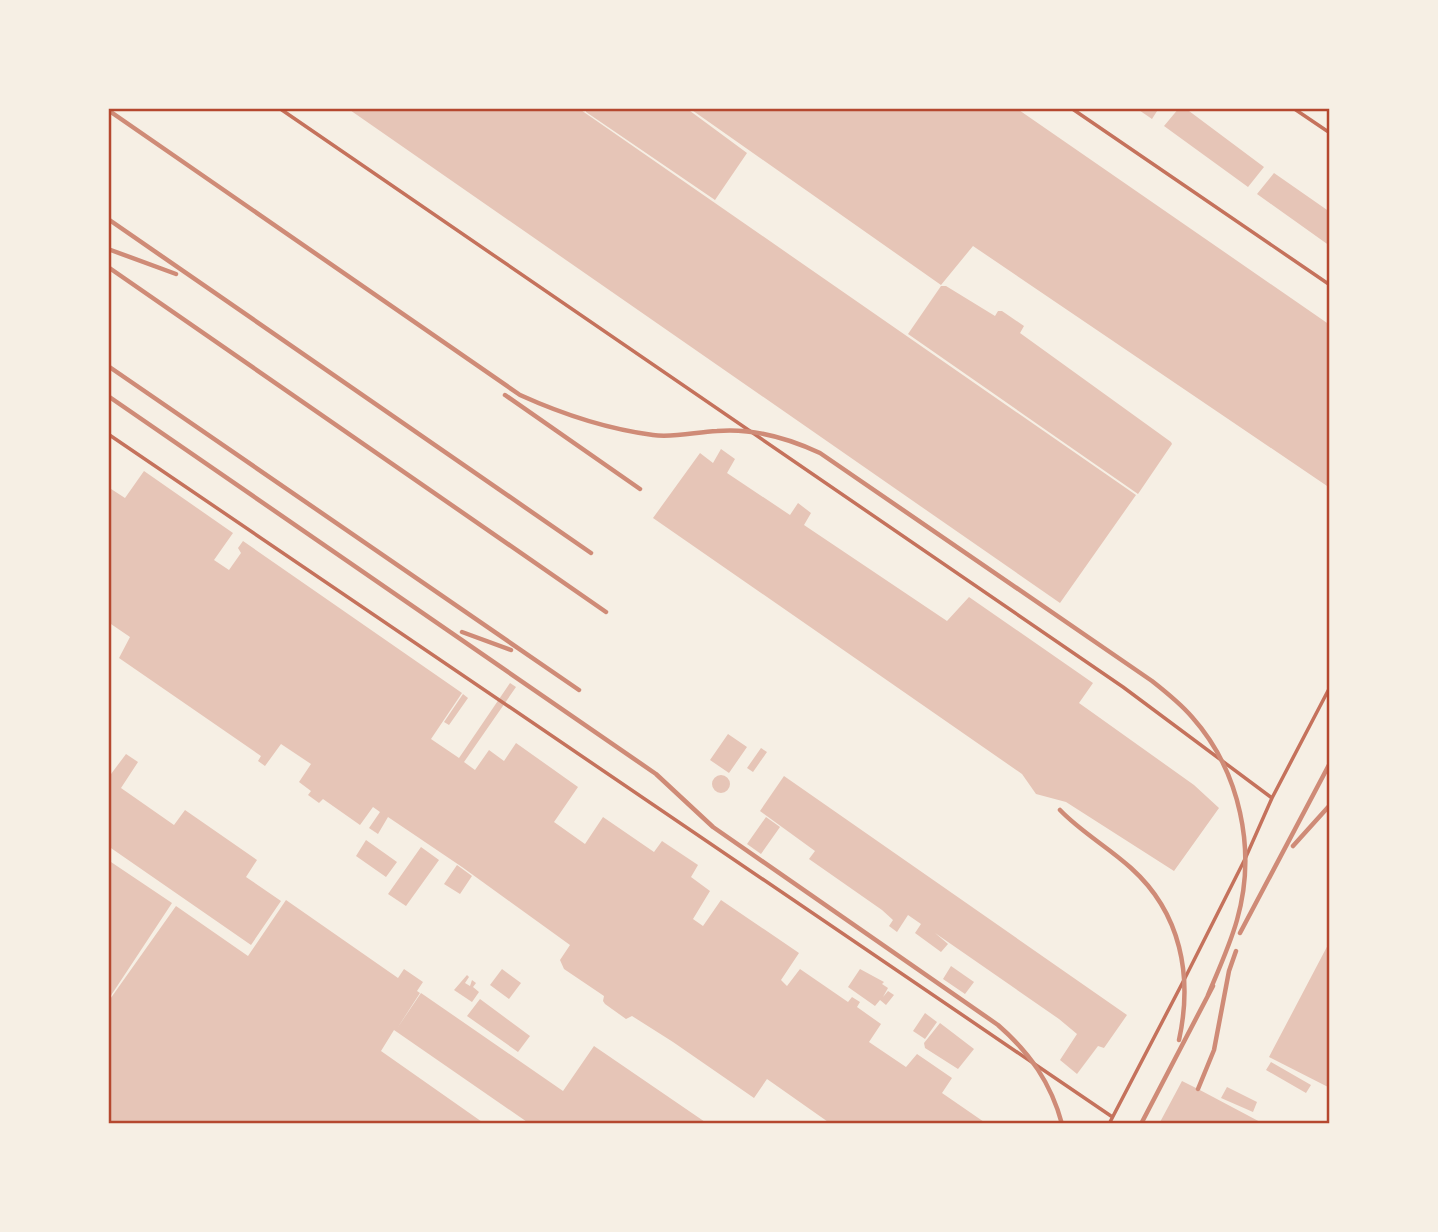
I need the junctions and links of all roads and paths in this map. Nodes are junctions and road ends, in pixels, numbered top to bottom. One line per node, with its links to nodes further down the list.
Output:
1 (279, 108): 8 (lane)
2 (1071, 108): 5 (lane)
3 (1293, 108): 4 (lane)
4 (1329, 134)
5 (1329, 285)
6 (108, 434): 9 (lane)
7 (1329, 687): 8 (lane)
8 (1272, 798): 9 (lane)
9 (1111, 1116): 10 (lane)
10 (1106, 1124)

